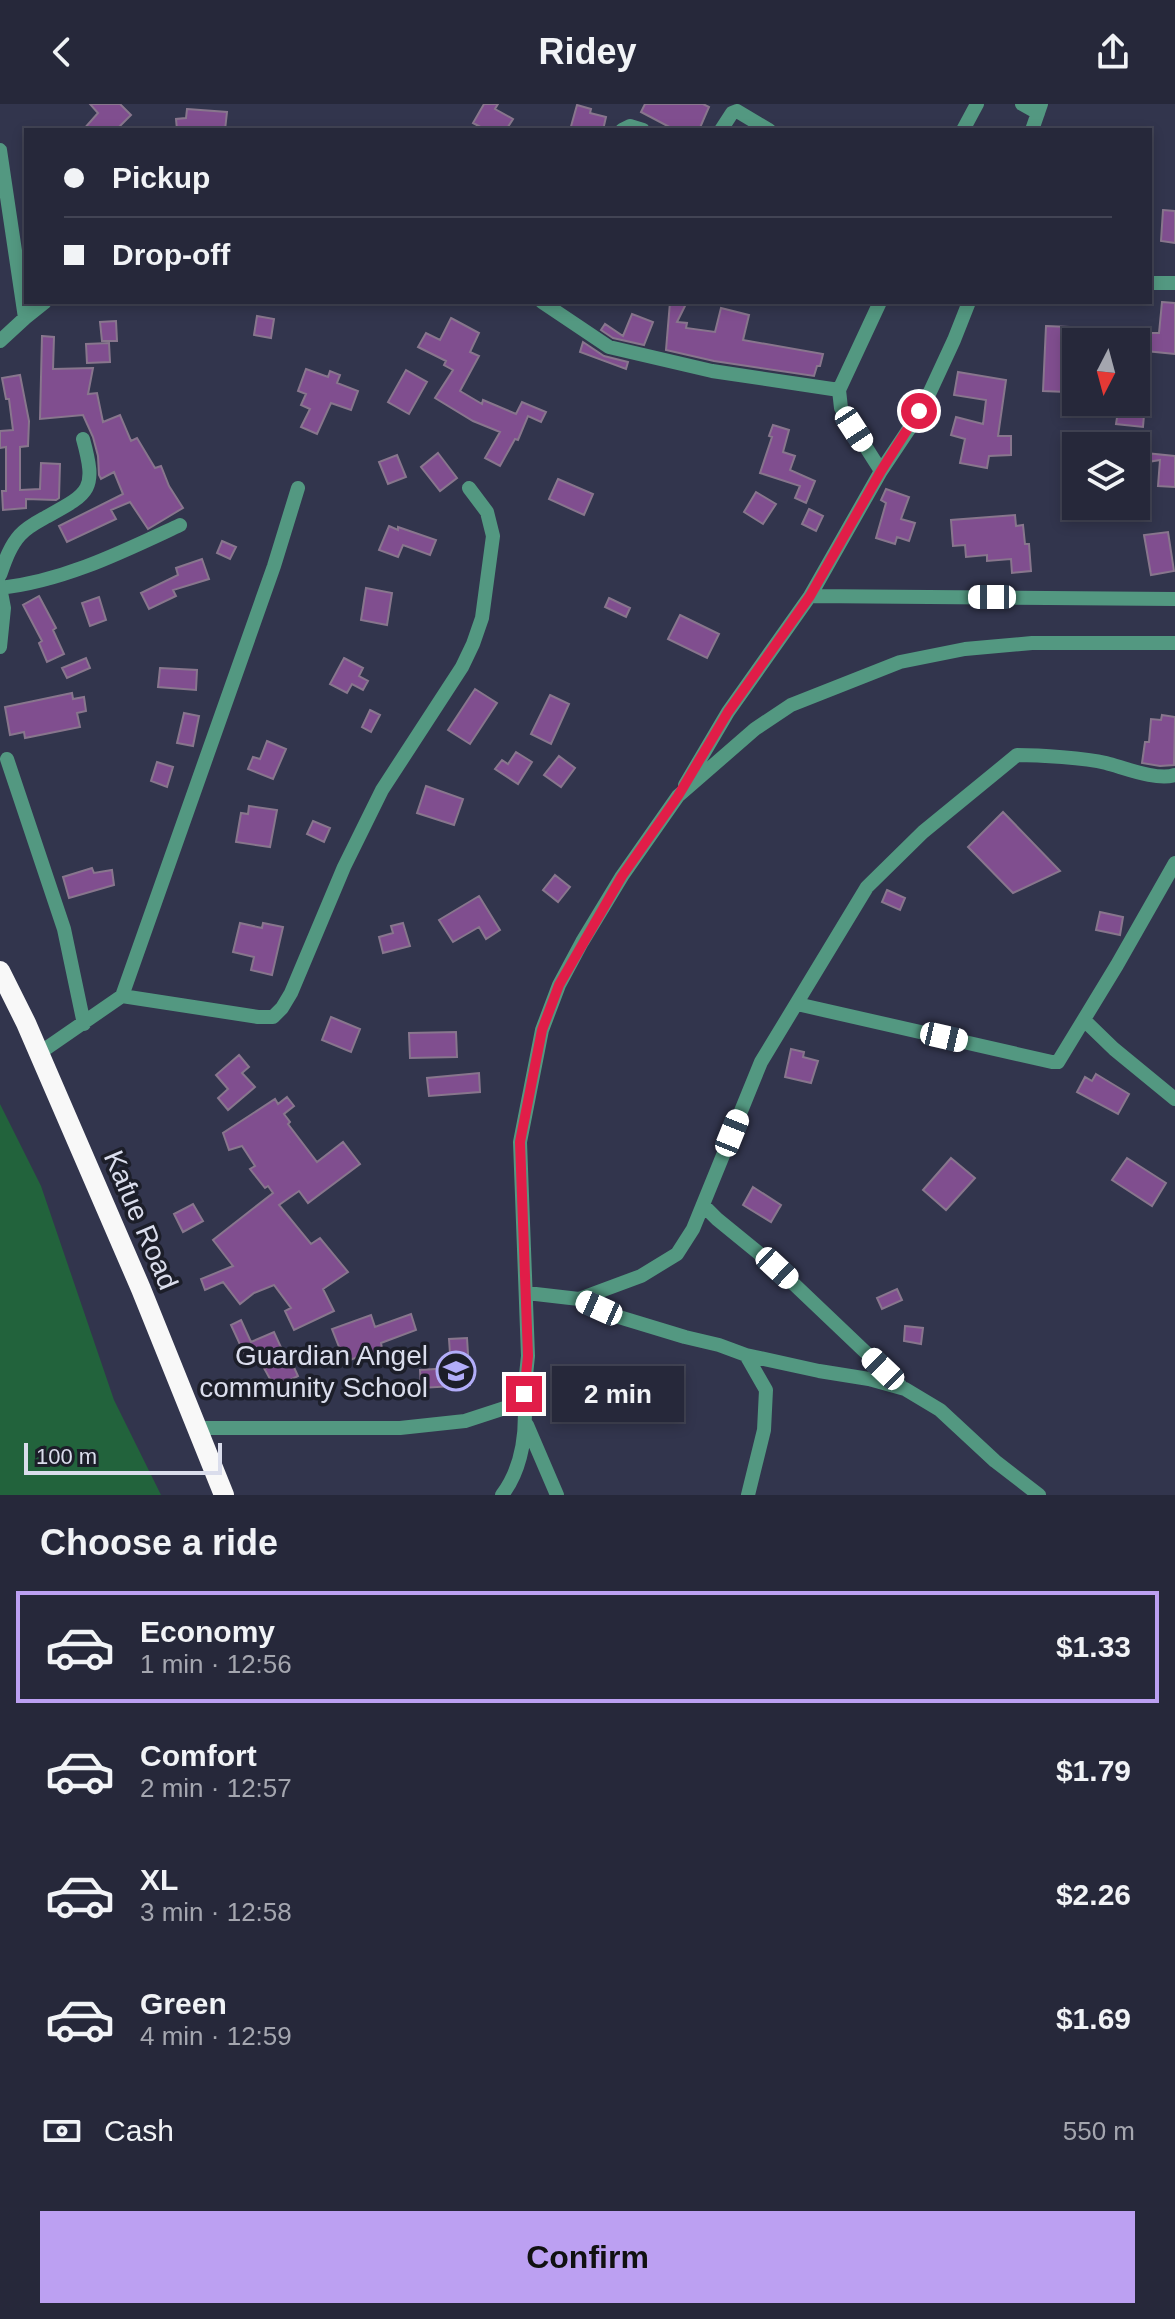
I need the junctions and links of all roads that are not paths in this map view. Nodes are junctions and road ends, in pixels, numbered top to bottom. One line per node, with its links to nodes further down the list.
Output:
1 (977, 104): 6 (street)
2 (1022, 104): 3 (street)
3 (1039, 108): 7 (street)
4 (722, 128): 5 (street)
5 (766, 128)
6 (964, 128)
7 (1033, 128)
8 (0, 150): 15 (street)
9 (1152, 283): 10 (street)
10 (1175, 283)
11 (42, 304): 15 (street)
12 (545, 304): 17 (street)
13 (879, 304): 17 (street)
14 (968, 304): 19 (street)
15 (25, 318): 16 (street)
16 (0, 341)
17 (839, 390): 19 (street)
18 (83, 439): 23 (street)
19 (881, 471): 25 (street)
20 (298, 488): 36 (street)
21 (469, 488): 36 (street)
22 (180, 525): 24 (street)
23 (0, 575)
24 (0, 588): 28 (street)
25 (810, 596): 26 (street); 29 (street)
26 (1175, 599)
27 (1175, 643): 30 (street)
28 (0, 647)
29 (728, 712): 30 (street); 33 (street)
30 (755, 729): 33 (street)
31 (7, 759): 39 (street)
32 (1175, 775): 37 (street)
33 (678, 796): 43 (street)
34 (1175, 863): 38 (street)
35 (0, 971): 40 (highway, Kafue Road)
36 (122, 996): 39 (street)
37 (797, 1004): 38 (street); 42 (street)
38 (1084, 1020): 41 (street)
39 (84, 1024): 40 (street)
40 (38, 1054): 49 (highway, Kafue Road)
41 (1175, 1099)
42 (703, 1205): 44 (street); 46 (street)
43 (527, 1293): 44 (street); 47 (street)
44 (579, 1299): 45 (street)
45 (746, 1355): 46 (street); 53 (street)
46 (905, 1389): 54 (street)
47 (524, 1394): 48 (street); 49 (street)
48 (526, 1423): 51 (street); 52 (street)
49 (198, 1428): 50 (highway, Kafue Road)
50 (224, 1495)
51 (502, 1495)
52 (557, 1495)
53 (748, 1495)
54 (1039, 1495)

